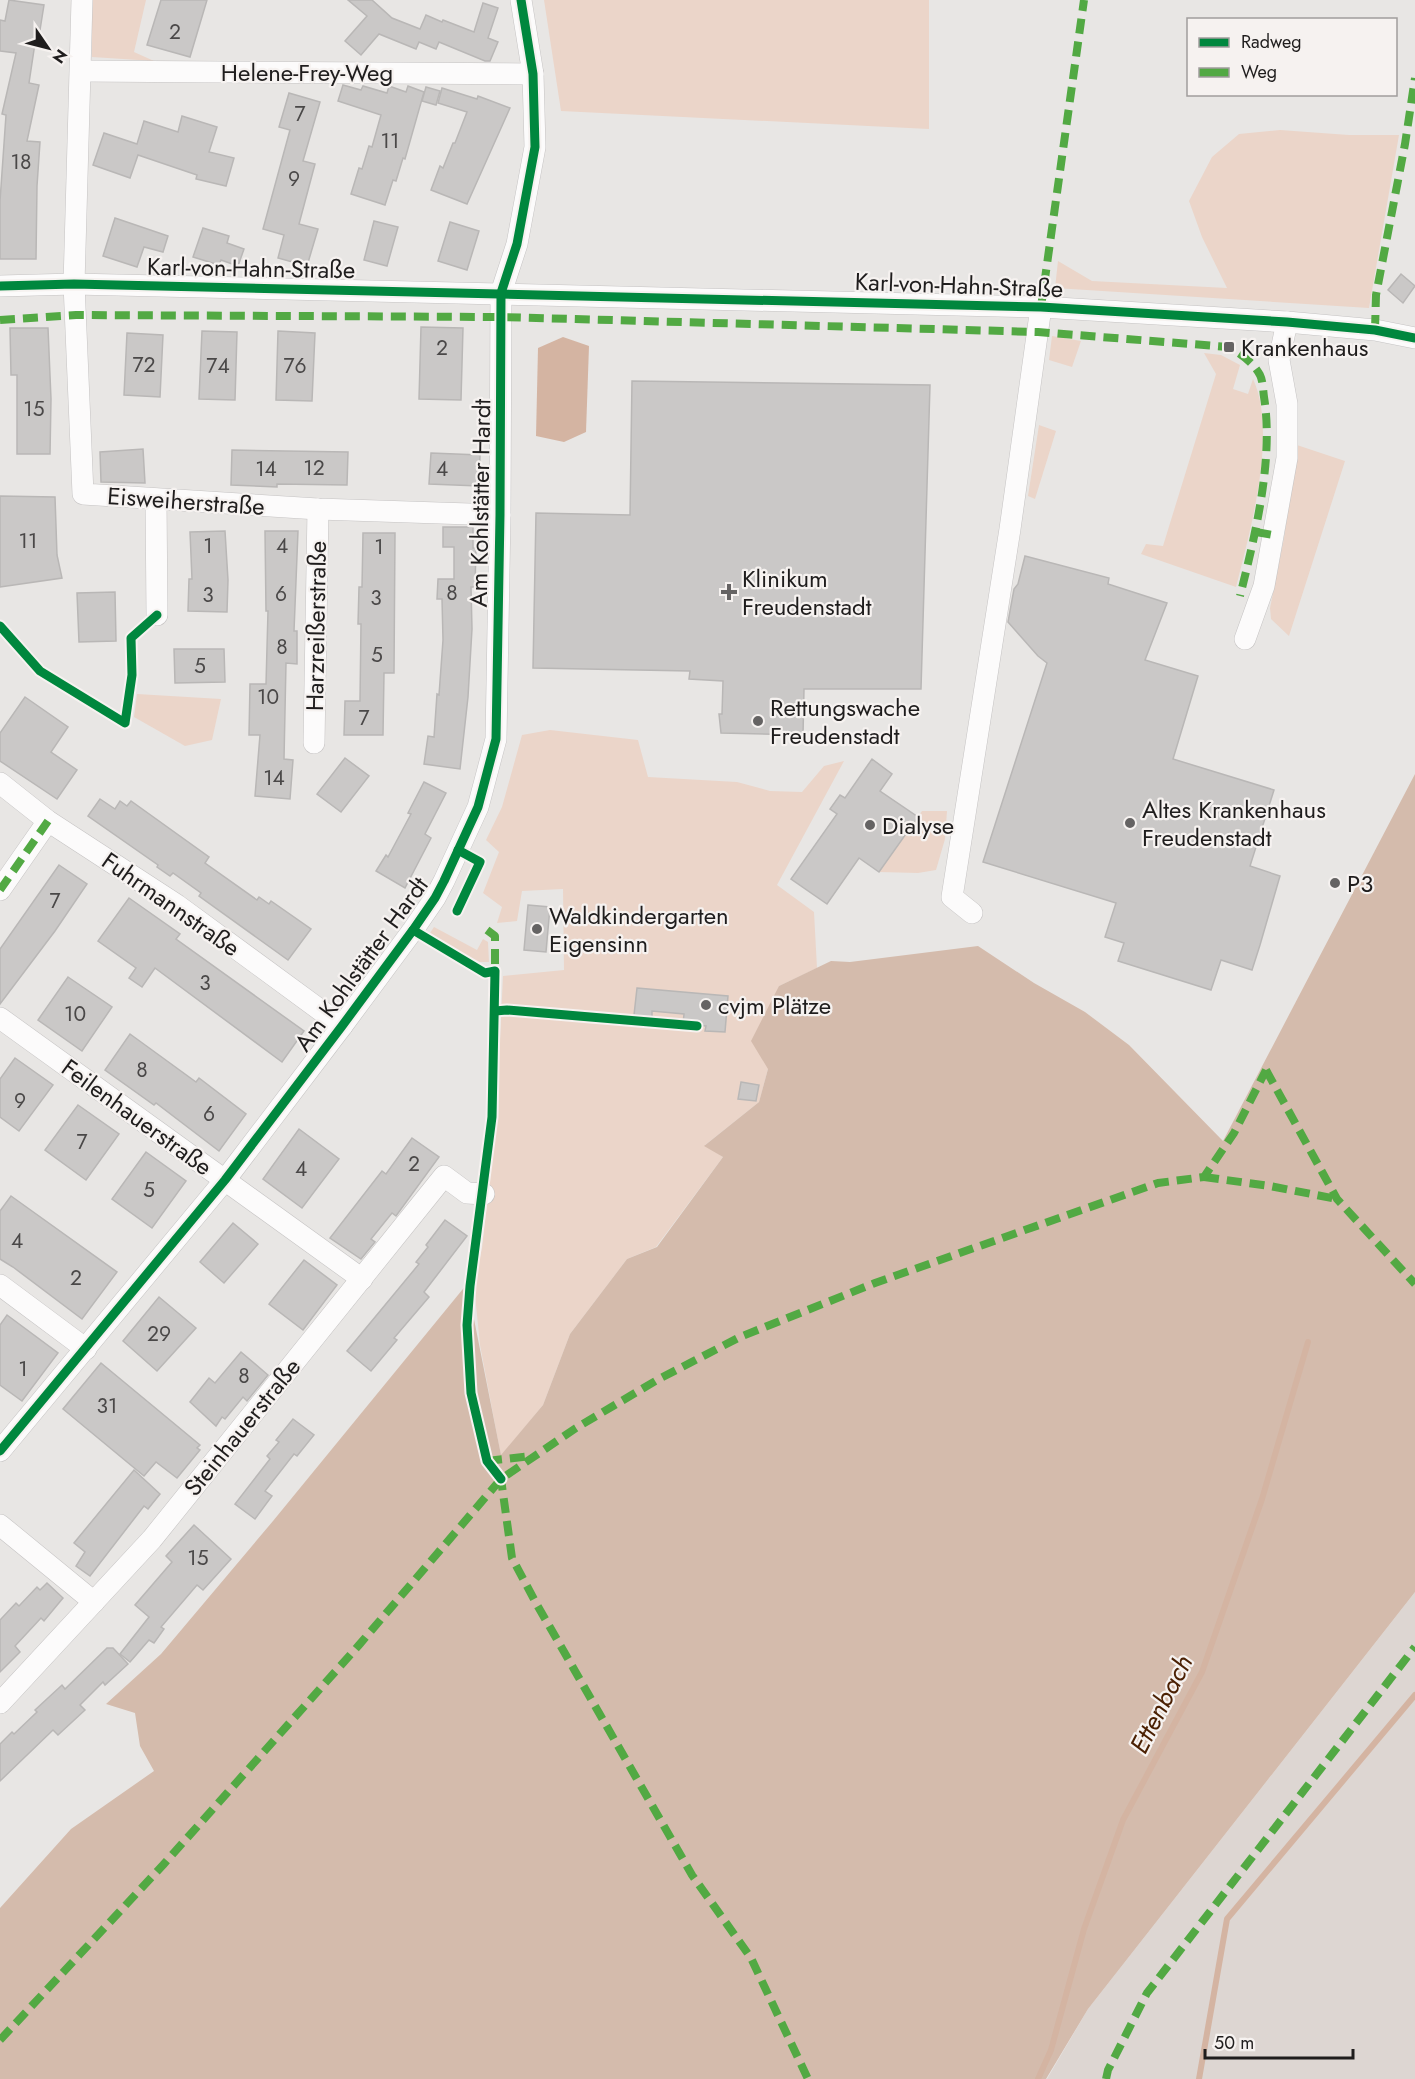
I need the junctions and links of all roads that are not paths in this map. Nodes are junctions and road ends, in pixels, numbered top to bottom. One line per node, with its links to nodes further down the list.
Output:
1 (82, 0): 3 (street)
2 (521, 0): 4 (street)
3 (81, 70): 4 (street, Helene-Frey-Weg); 5 (street)
4 (533, 74): 7 (street)
5 (74, 284): 6 (street, Karl-von-Hahn-Straße); 7 (street, Karl-von-Hahn-Straße); 11 (street, Eisweiherstraße)
6 (0, 286)
7 (501, 293): 8 (street, Karl-von-Hahn-Straße); 13 (street, Am Kohlstätter Hardt)
8 (1041, 307): 9 (street, Karl-von-Hahn-Straße); 20 (street, Karl-von-Hahn-Straße)
9 (1287, 322): 10 (street, Karl-von-Hahn-Straße); 15 (street)
10 (1415, 338)
11 (156, 499): 12 (street, Eisweiherstraße); 14 (street)
12 (318, 509): 13 (street, Eisweiherstraße); 16 (street, Harzreißerstraße)
13 (500, 515): 22 (street, Am Kohlstätter Hardt)
14 (158, 615)
15 (1245, 639)
16 (314, 743)
17 (0, 783): 18 (street, Fuhrmannstraße)
18 (48, 821): 19 (street); 22 (street, Fuhrmannstraße)
19 (0, 890)
20 (972, 913)
21 (0, 1017): 23 (street, Feilenhauerstraße)
22 (342, 1026): 23 (street, Am Kohlstätter Hardt)
23 (225, 1180): 25 (street, Feilenhauerstraße); 27 (street, Am Kohlstätter Hardt)
24 (484, 1194): 25 (street, Steinhauerstraße)
25 (362, 1279): 30 (street, Steinhauerstraße)
26 (0, 1285): 27 (street)
27 (86, 1349): 28 (street, Am Kohlstätter Hardt)
28 (0, 1451)
29 (0, 1525): 30 (street)
30 (94, 1602): 31 (street, Steinhauerstraße)
31 (0, 1703)

